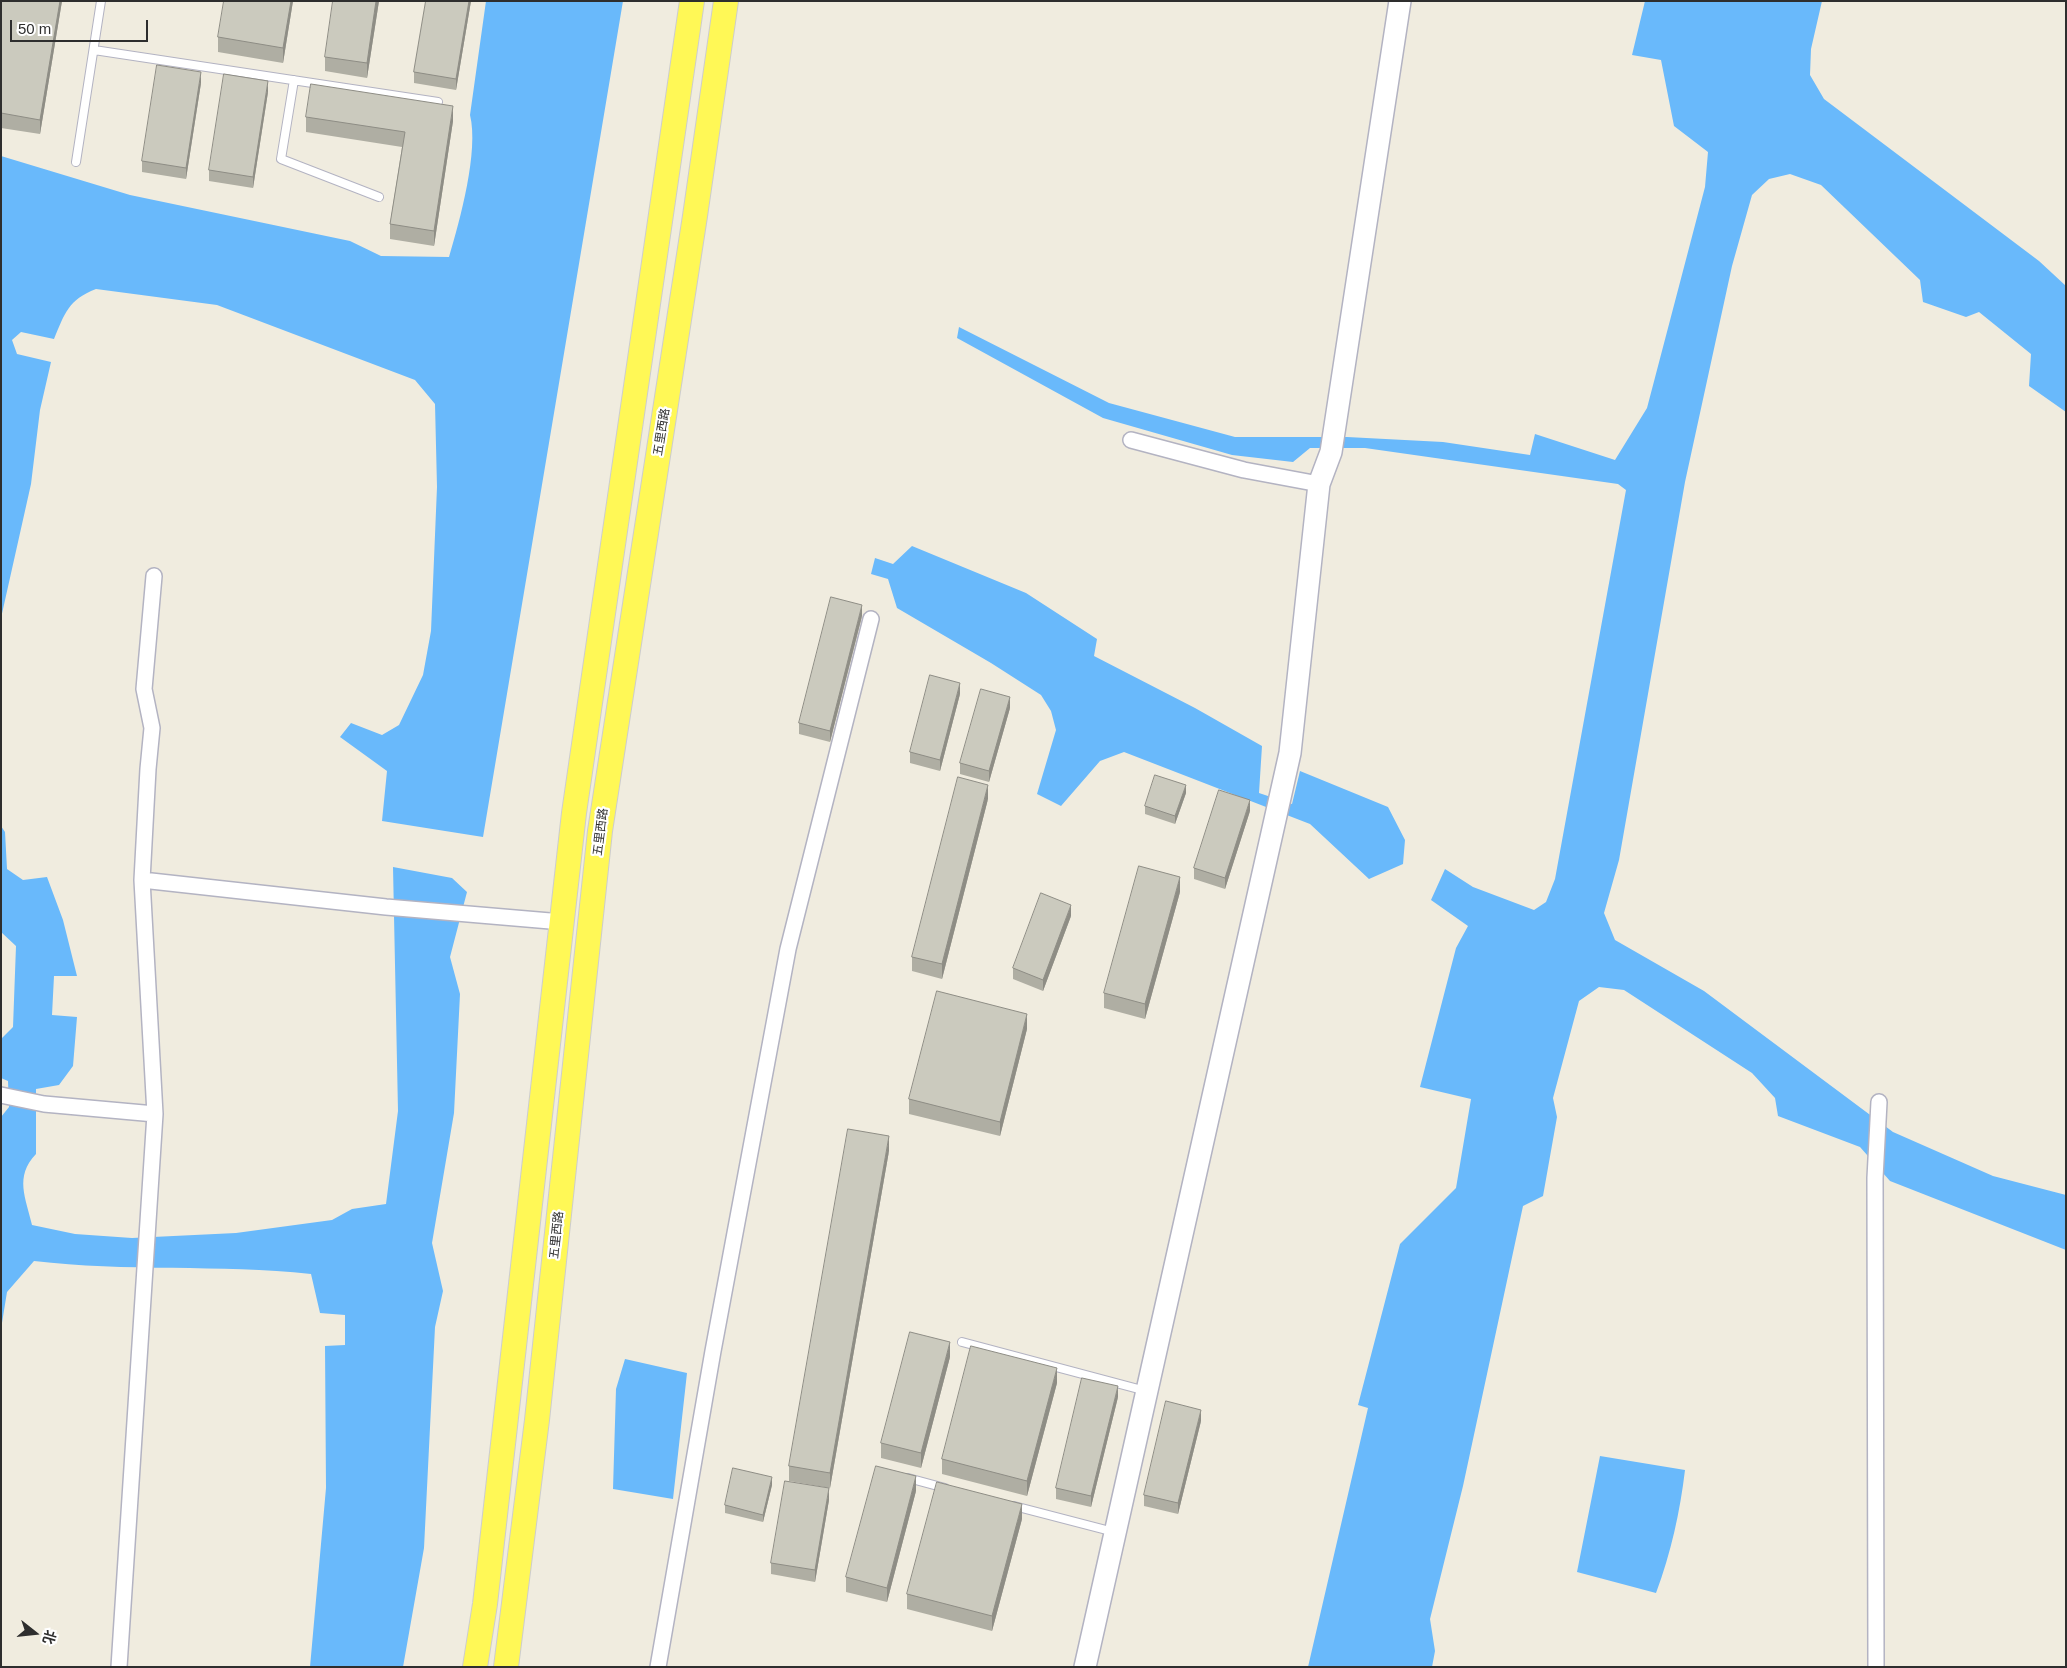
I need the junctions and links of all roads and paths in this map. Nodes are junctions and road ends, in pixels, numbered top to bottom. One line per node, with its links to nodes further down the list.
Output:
1 (101, 1): 5 (lane)
2 (692, 1): 15 (main road)
3 (726, 1): 27 (main road, 五里西路)
4 (1400, 1): 11 (main road)
5 (94, 50): 6 (lane); 8 (lane)
6 (294, 80): 7 (lane); 9 (lane)
7 (438, 102)
8 (76, 162)
9 (379, 197)
10 (1131, 440): 11 (street)
11 (1319, 484): 20 (main road)
12 (154, 576): 14 (street)
13 (872, 619): 28 (street)
14 (142, 880): 15 (street); 18 (street)
15 (562, 922): 26 (main road)
16 (1, 1095): 18 (street)
17 (1879, 1108): 30 (street)
18 (155, 1114): 25 (street)
19 (962, 1342): 20 (lane)
20 (1147, 1391): 24 (main road)
21 (898, 1476): 22 (lane)
22 (955, 1490)
23 (1002, 1503): 24 (lane)
24 (1115, 1533): 29 (main road)
25 (119, 1667)
26 (475, 1667)
27 (506, 1667)
28 (658, 1667)
29 (1085, 1667)
30 (1876, 1667)

